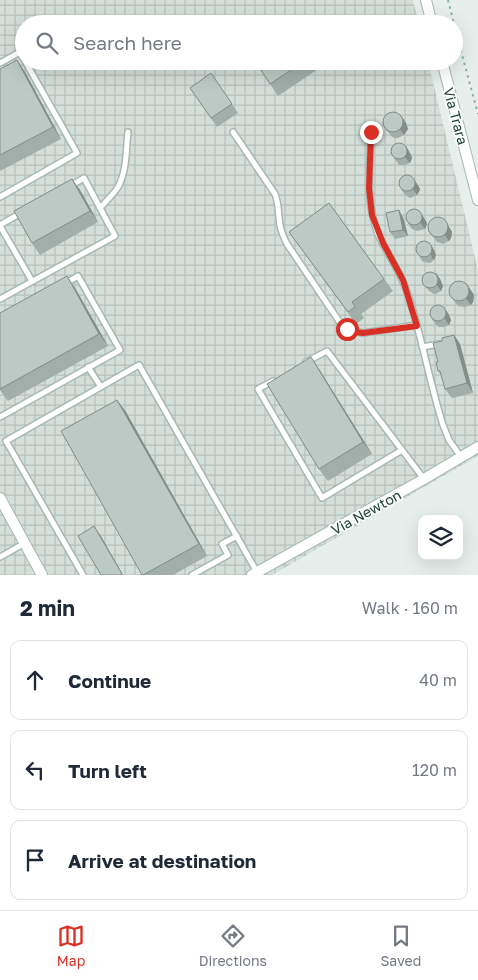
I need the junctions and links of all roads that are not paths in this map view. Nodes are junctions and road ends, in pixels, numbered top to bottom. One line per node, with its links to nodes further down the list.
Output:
1 (426, 0): 2 (street)
2 (430, 15)
3 (15, 55): 4 (lane)
4 (0, 63)
5 (30, 70): 11 (lane)
6 (444, 70): 12 (street, Via Trara)
7 (128, 132): 13 (lane)
8 (233, 132): 19 (lane)
9 (371, 132): 19 (lane)
10 (67, 188): 13 (lane)
11 (0, 197)
12 (478, 200)
13 (100, 208): 16 (lane)
14 (25, 211): 15 (lane)
15 (0, 226): 16 (lane)
16 (32, 281): 18 (lane)
17 (61, 286): 23 (lane)
18 (0, 299)
19 (417, 326): 21 (lane)
20 (441, 343): 21 (lane)
21 (422, 347): 29 (lane)
22 (301, 365): 28 (lane)
23 (88, 368): 25 (lane); 26 (lane)
24 (275, 380): 28 (lane)
25 (100, 387): 32 (lane); 37 (lane)
26 (0, 417)
27 (478, 447): 29 (street, Via Newton)
28 (402, 450): 30 (lane)
29 (461, 457): 30 (street, Via Newton)
30 (424, 479): 35 (street, Via Newton)
31 (0, 498): 33 (street)
32 (237, 536): 35 (lane); 38 (lane)
33 (25, 543): 34 (lane); 36 (street)
34 (0, 556)
35 (255, 574)
36 (42, 575)
37 (83, 575)
38 (192, 575)

